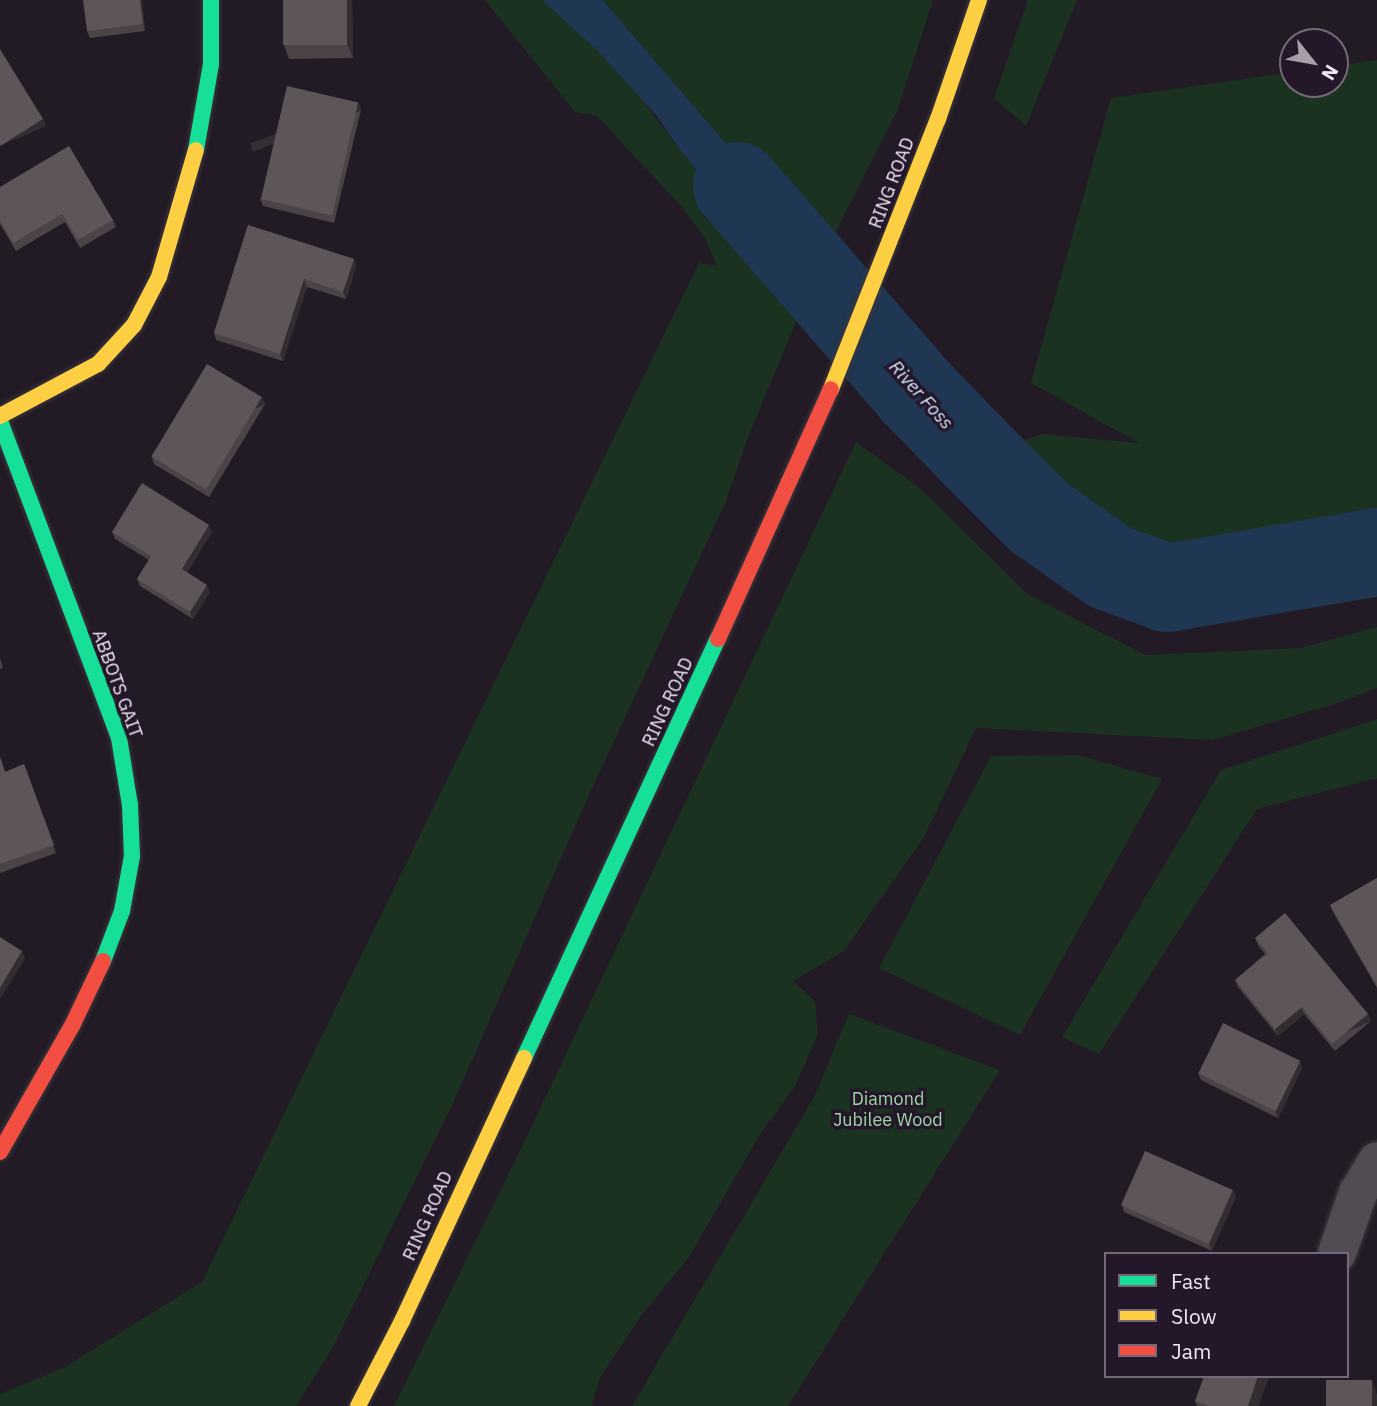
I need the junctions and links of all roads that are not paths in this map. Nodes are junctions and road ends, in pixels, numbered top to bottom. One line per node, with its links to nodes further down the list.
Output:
1 (211, 0): 3 (main road)
2 (979, 0): 7 (main road, RING ROAD)
3 (0, 419): 4 (main road, ABBOTS GAIT)
4 (0, 1152)
5 (1377, 1161): 6 (street)
6 (1336, 1252)
7 (358, 1406)

